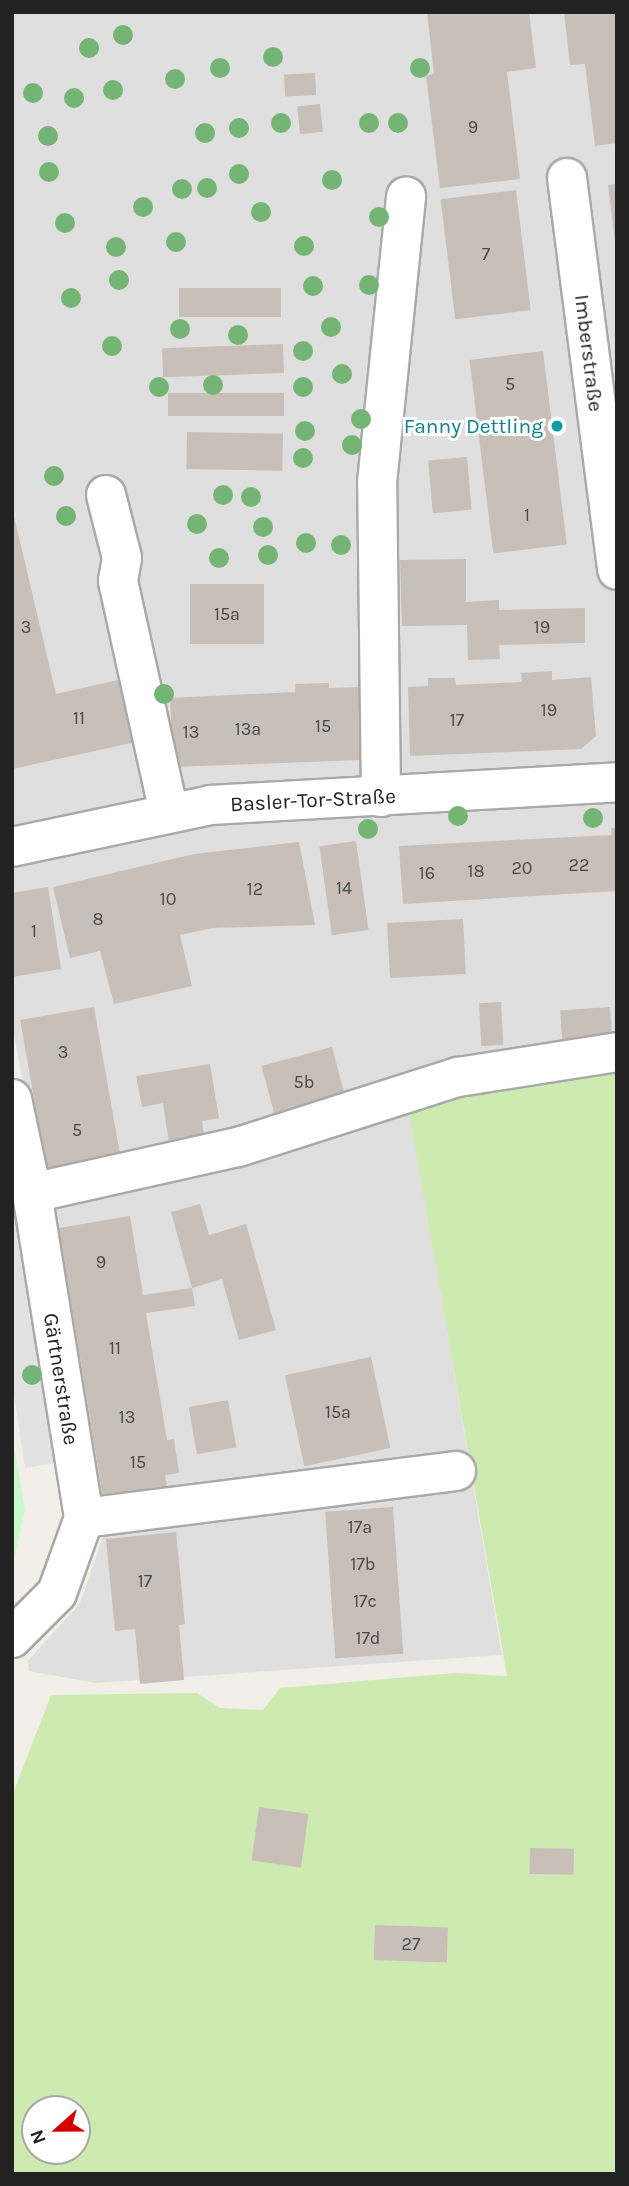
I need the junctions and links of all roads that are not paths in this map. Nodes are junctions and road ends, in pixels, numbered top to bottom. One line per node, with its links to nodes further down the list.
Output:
1 (567, 178): 4 (street, Imberstraße)
2 (406, 196): 6 (street)
3 (106, 495): 7 (street)
4 (617, 570)
5 (617, 782): 6 (street, Basler-Tor-Straße)
6 (381, 797): 7 (street, Basler-Tor-Straße)
7 (169, 811): 8 (street, Basler-Tor-Straße)
8 (12, 847)
9 (617, 1052): 11 (street)
10 (12, 1099): 11 (street, Gärtnerstraße)
11 (32, 1193): 13 (street, Gärtnerstraße)
12 (456, 1472): 13 (street)
13 (84, 1518): 14 (street, Gärtnerstraße)
14 (12, 1638)

